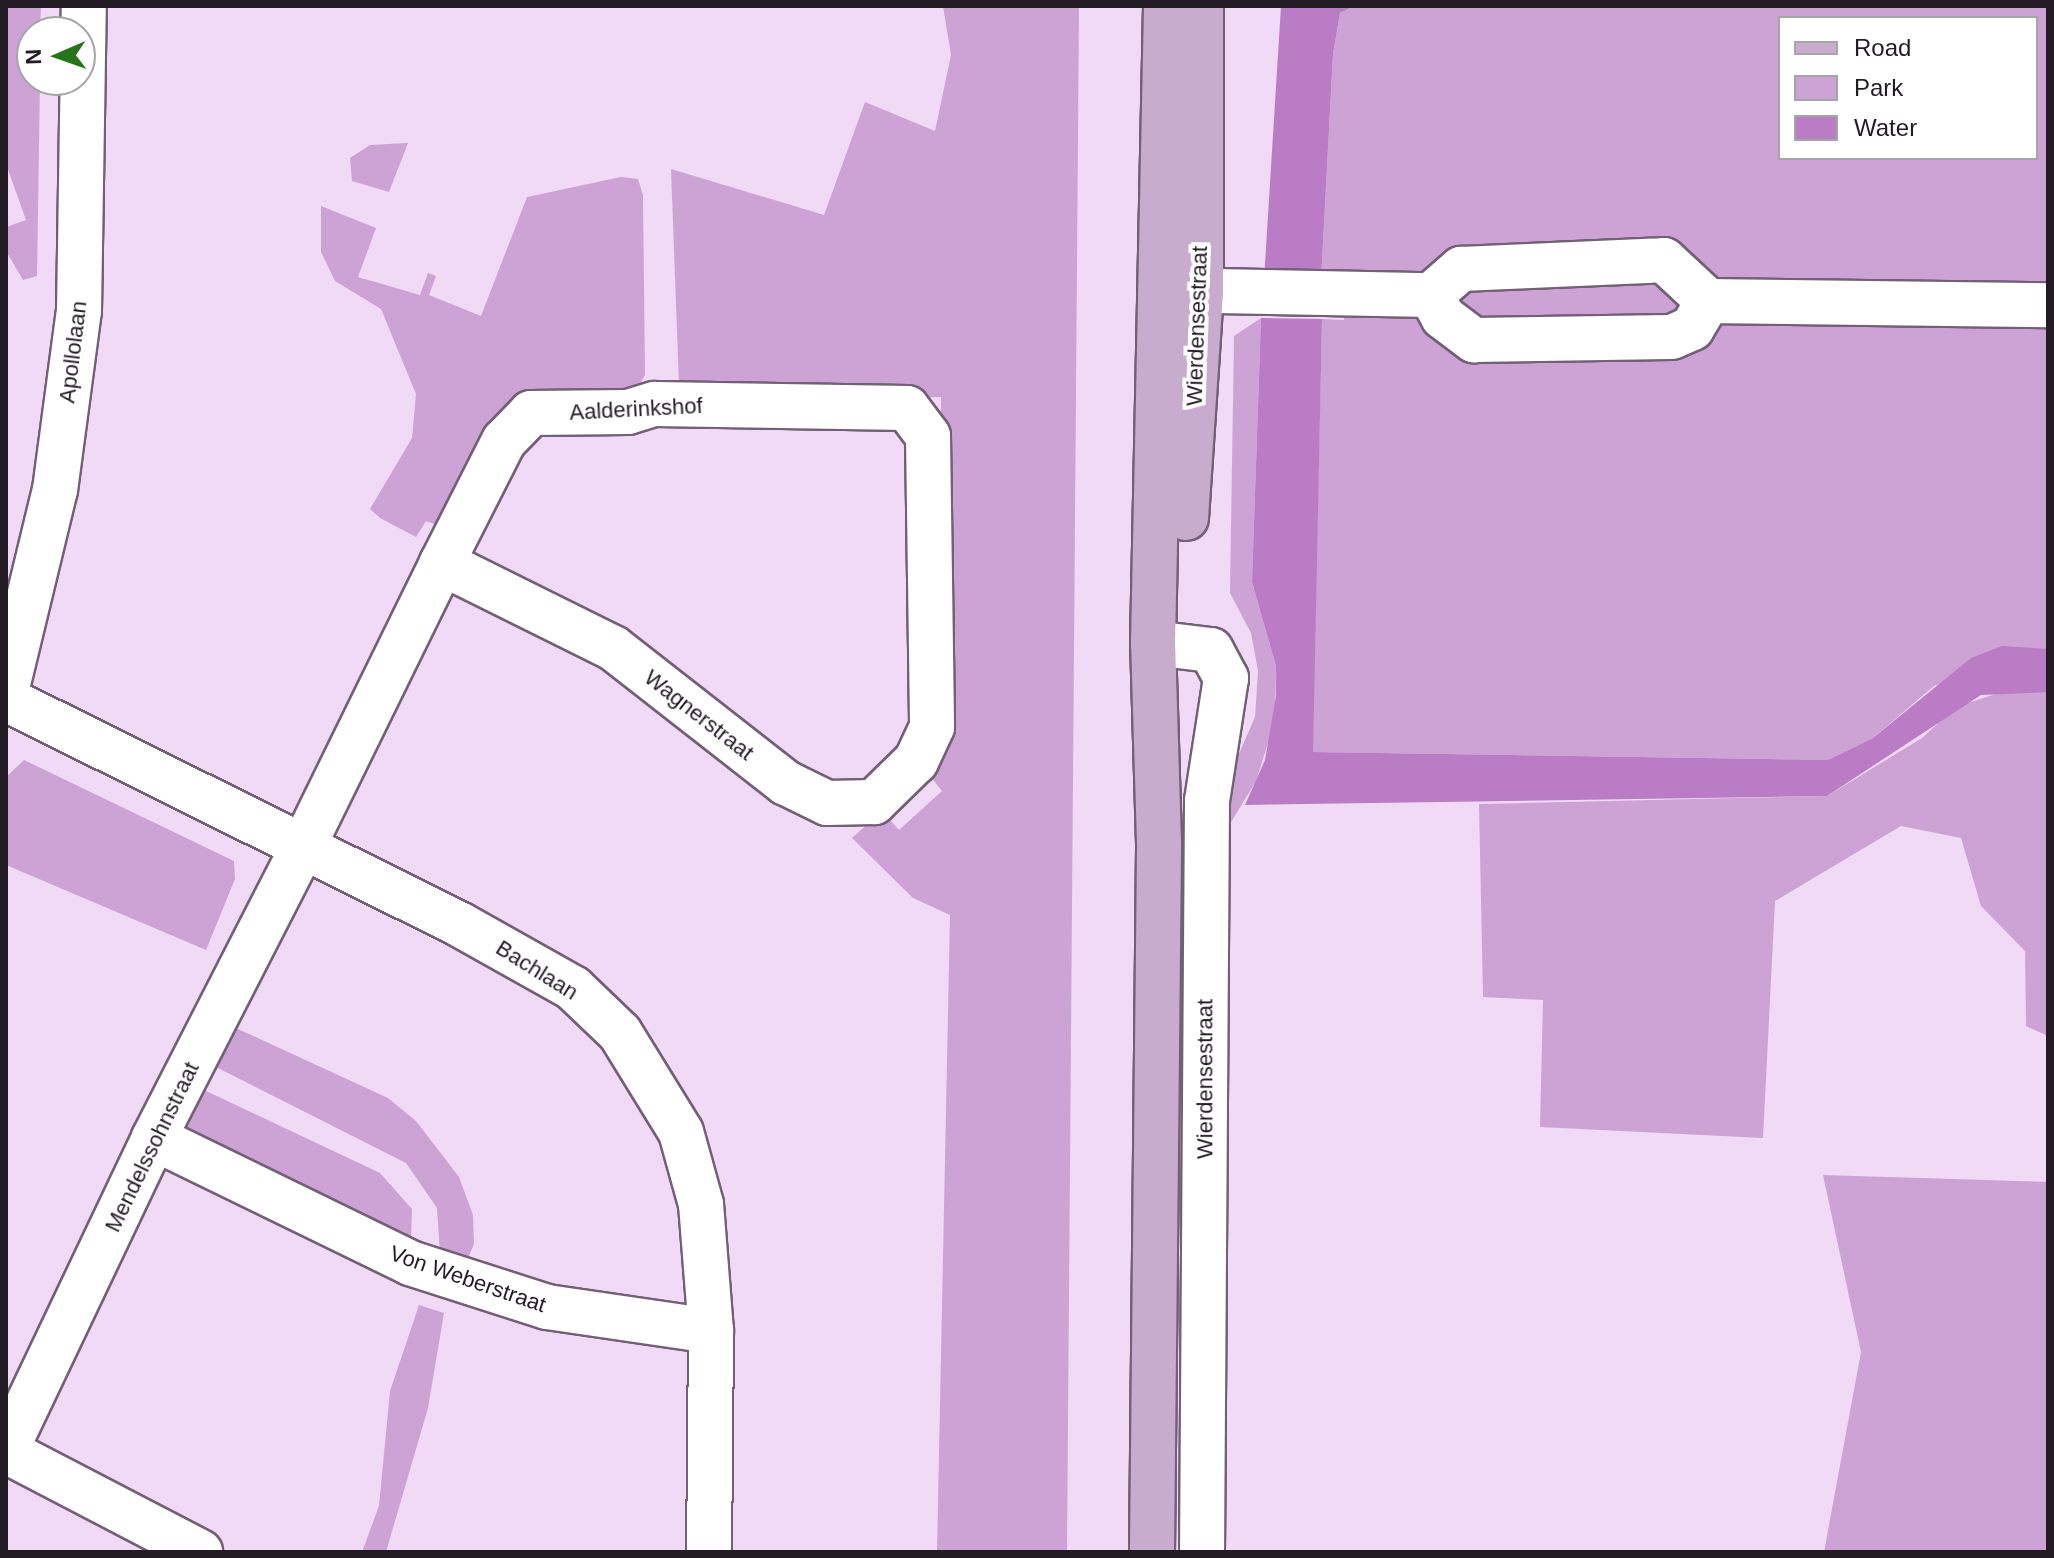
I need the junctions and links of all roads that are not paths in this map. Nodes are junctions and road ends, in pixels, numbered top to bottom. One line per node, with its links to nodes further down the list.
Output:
1 (84, 6): 10 (street, Apollolaan)
2 (1166, 6): 4 (main road, Wierdensestraat)
3 (1201, 6): 4 (main road, Wierdensestraat)
4 (1182, 291): 5 (street); 9 (main road, Wierdensestraat)
5 (1431, 295): 6 (street); 6 (street)
6 (1708, 301): 7 (street)
7 (2048, 305)
8 (442, 563): 12 (street, Wagnerstraat); 12 (street, Aalderinkshof); 13 (street, Aalderinkshof)
9 (1164, 645): 19 (main road, Wierdensestraat); 20 (street, Wierdensestraat)
10 (6, 692)
11 (6, 699): 13 (street, Bachlaan)
12 (932, 727)
13 (303, 847): 14 (street, Mendelssohnstraat); 15 (street, Bachlaan)
14 (154, 1138): 15 (street, Von Weberstraat); 16 (street, Mendelssohnstraat)
15 (711, 1331): 18 (street, Bachlaan)
16 (6, 1450): 17 (street)
17 (200, 1552)
18 (709, 1552)
19 (1152, 1552)
20 (1202, 1552)

